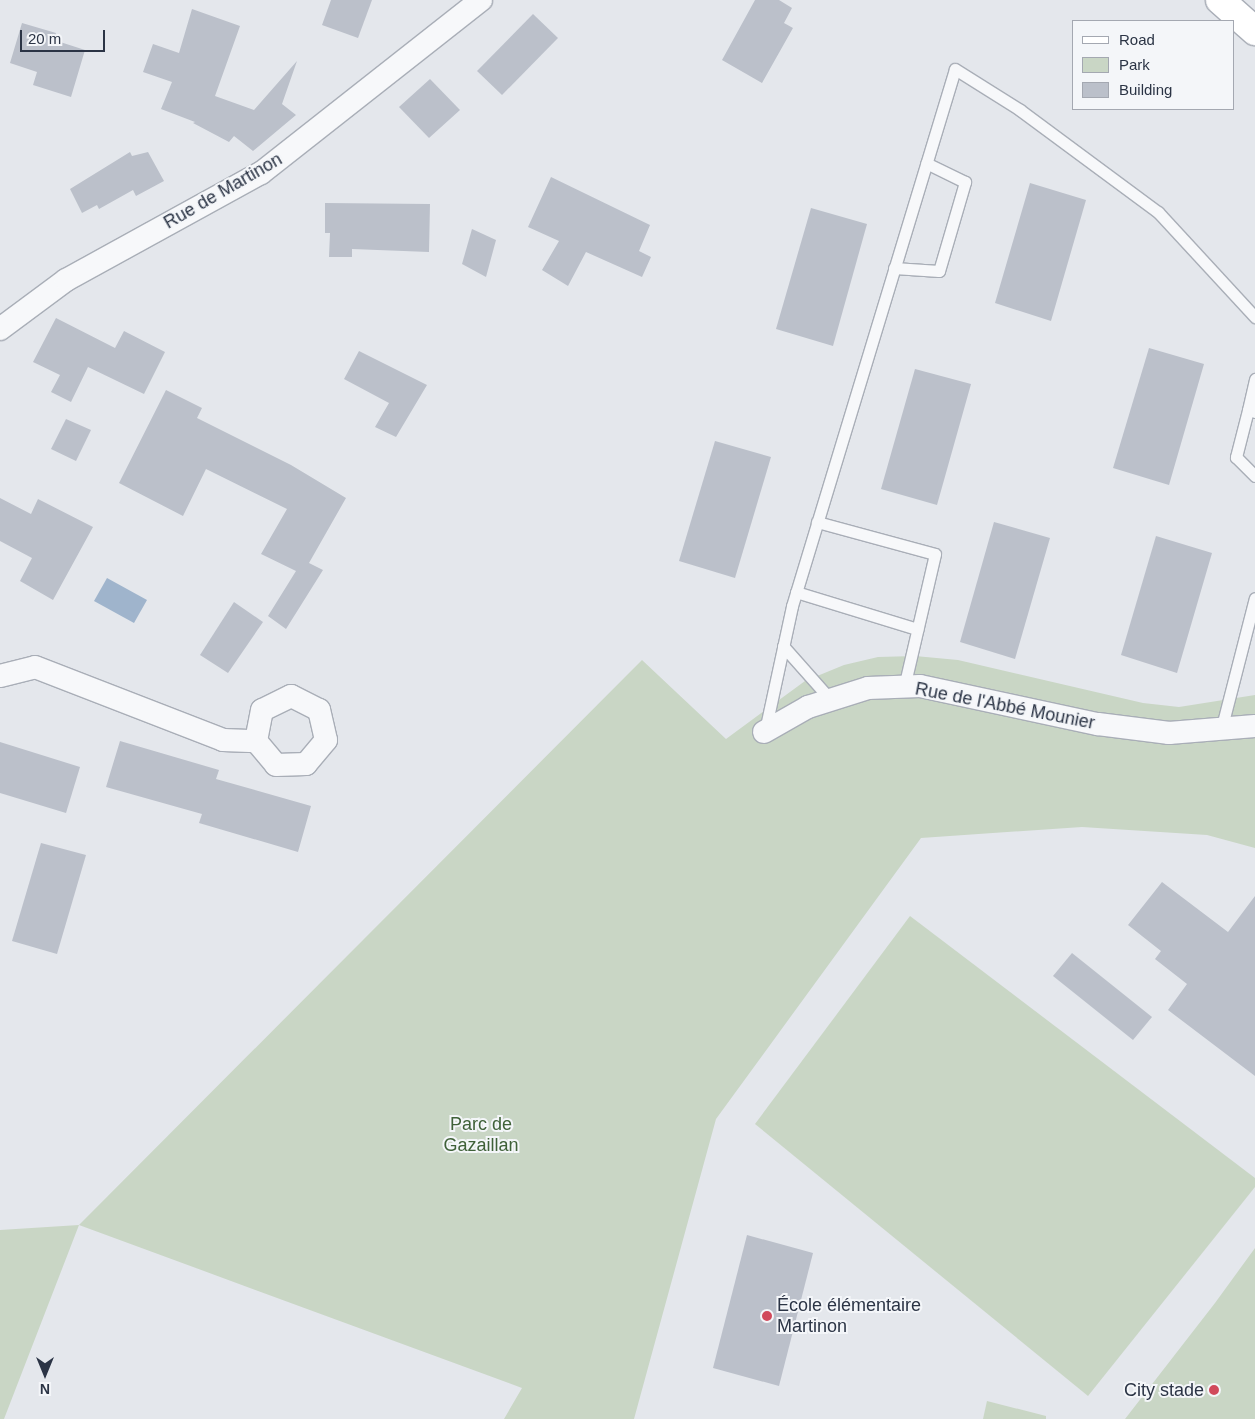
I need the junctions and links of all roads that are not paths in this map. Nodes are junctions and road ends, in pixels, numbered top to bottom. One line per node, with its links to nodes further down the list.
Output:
1 (482, 0): 7 (street, Rue de Martinon)
2 (1220, 0): 3 (street)
3 (1255, 31)
4 (926, 163): 5 (lane); 5 (lane); 6 (lane)
5 (894, 268): 11 (lane)
6 (1255, 317)
7 (0, 329)
8 (1255, 379): 9 (lane)
9 (1252, 411): 10 (lane)
10 (1255, 476)
11 (817, 522): 12 (lane); 14 (lane)
12 (796, 592): 14 (lane); 15 (lane)
13 (1255, 598): 20 (lane)
14 (917, 629): 17 (lane)
15 (783, 646): 18 (lane); 21 (lane)
16 (0, 676): 22 (street)
17 (904, 687): 18 (street, Rue de l'Abbé Mounier); 20 (street, Rue de l'Abbé Mounier)
18 (830, 700): 21 (street, Rue de l'Abbé Mounier)
19 (1255, 726): 20 (street, Rue de l'Abbé Mounier)
20 (1221, 730)
21 (764, 732)
22 (256, 741)

